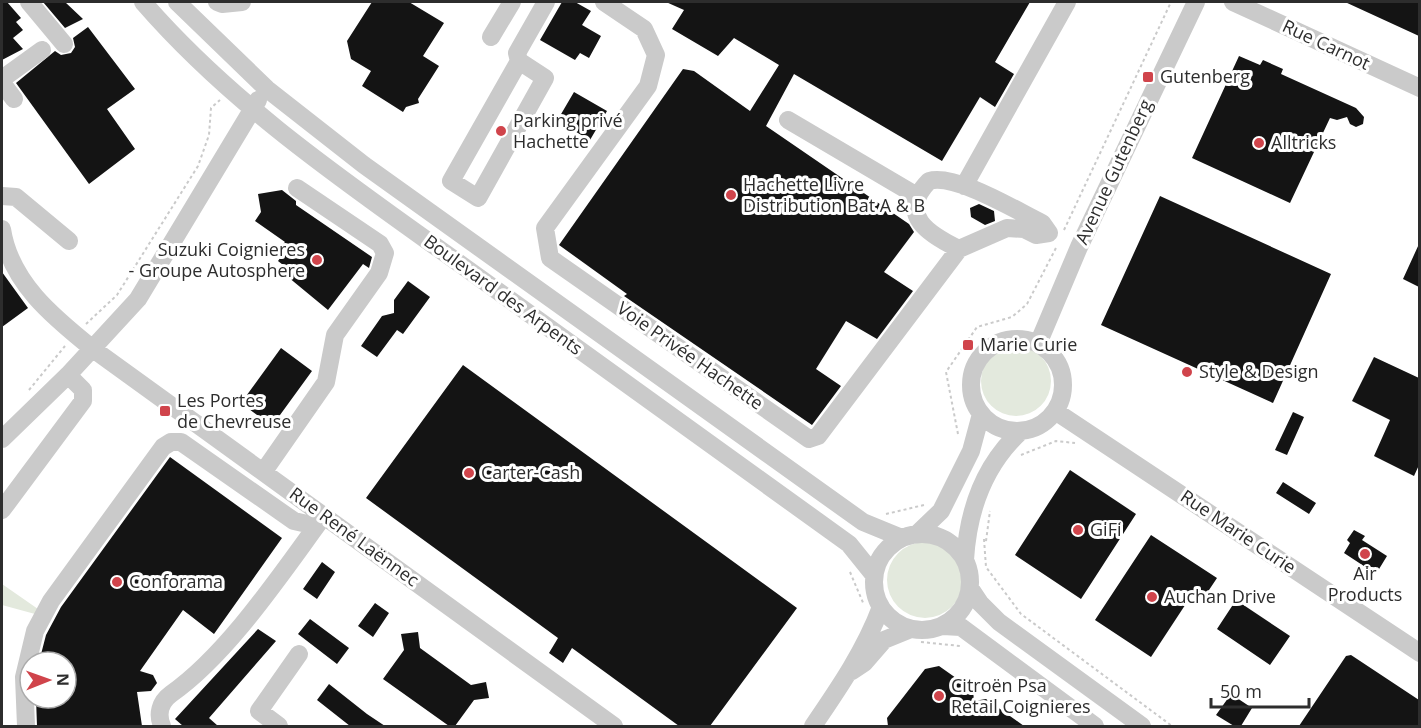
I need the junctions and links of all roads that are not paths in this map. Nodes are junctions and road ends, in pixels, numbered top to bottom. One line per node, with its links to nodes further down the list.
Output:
1 (28, 2): 13 (street)
2 (143, 2): 20 (street, Boulevard des Arpents)
3 (177, 2): 18 (street, Boulevard des Arpents)
4 (217, 2): 5 (street)
5 (242, 2)
6 (512, 2): 12 (street)
7 (546, 2): 15 (street)
8 (604, 2): 30 (street, Voie Privée Hachette)
9 (1067, 2): 22 (street)
10 (1196, 2): 29 (street, Avenue Gutenberg)
11 (1233, 2): 17 (street, Rue Carnot)
12 (491, 37)
13 (64, 44)
14 (42, 50): 16 (street)
15 (519, 61): 15 (street)
16 (2, 81): 19 (street)
17 (1419, 88)
18 (267, 89): 20 (street); 41 (street, Boulevard des Arpents)
19 (14, 99)
20 (251, 110): 32 (street); 43 (street, Boulevard des Arpents)
21 (788, 120): 25 (street)
22 (964, 186): 25 (street, Voie Privée Hachette); 27 (street, Voie Privée Hachette)
23 (297, 188): 38 (street)
24 (2, 196): 28 (street)
25 (917, 196): 30 (street)
26 (2, 229): 32 (street, Rue René Laënnec)
27 (1055, 235): 29 (street, Voie Privée Hachette); 30 (street, Voie Privée Hachette)
28 (69, 241)
29 (1079, 247): 31 (street, Avenue Gutenberg)
30 (959, 249)
31 (1038, 344): 34 (street); 35 (street)
32 (93, 349): 33 (street); 38 (street, Rue René Laënnec)
33 (68, 375): 37 (street); 39 (street)
34 (1055, 411): 36 (street); 48 (street, Rue Marie Curie)
35 (981, 414): 36 (street); 41 (street)
36 (1021, 431): 42 (street)
37 (2, 439)
38 (264, 471): 40 (street, Rue René Laënnec)
39 (2, 510)
40 (320, 520): 51 (street); 52 (street); 54 (street, Rue René Laënnec)
41 (910, 536): 42 (street); 43 (street)
42 (965, 560): 44 (street)
43 (874, 576): 45 (street)
44 (970, 588): 46 (street); 57 (street)
45 (873, 607): 47 (street); 50 (street)
46 (943, 626): 47 (street); 56 (street)
47 (911, 636): 50 (street)
48 (1419, 653)
49 (299, 654): 53 (street)
50 (850, 672): 55 (street)
51 (26, 726)
52 (162, 726)
53 (279, 726)
54 (614, 726)
55 (813, 726)
56 (1095, 726)
57 (1142, 726)

